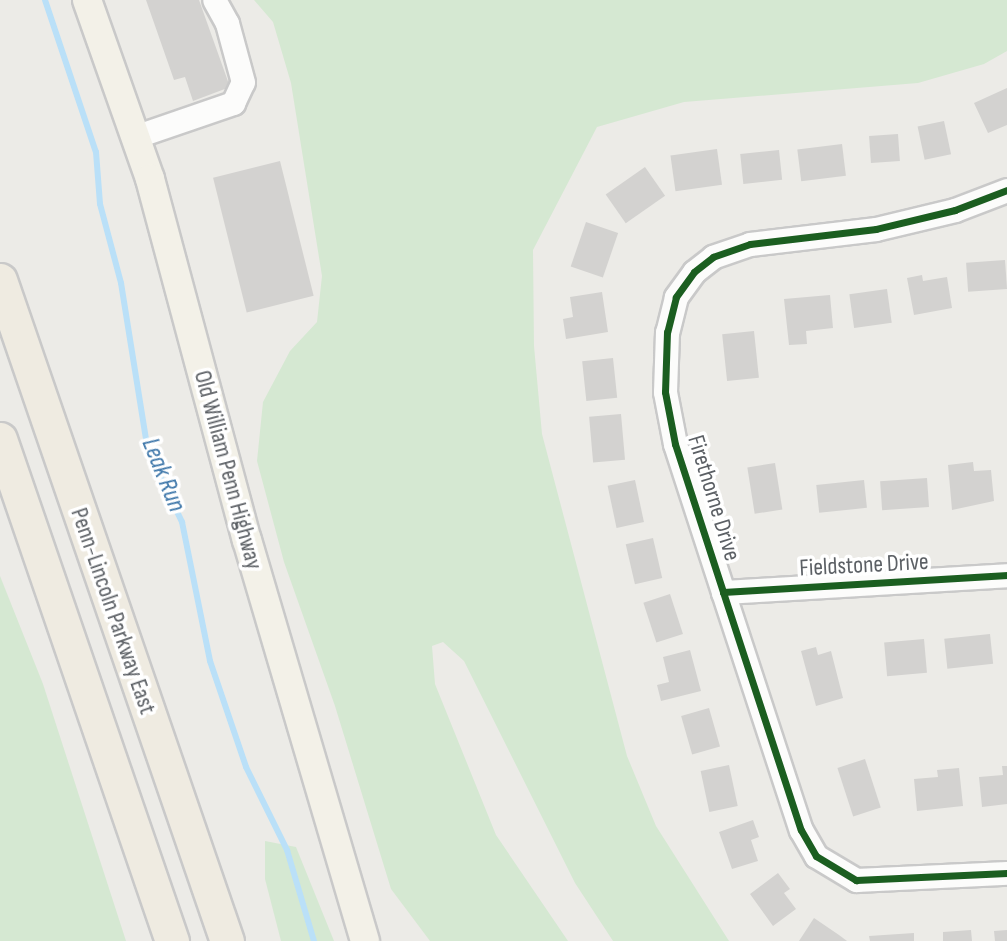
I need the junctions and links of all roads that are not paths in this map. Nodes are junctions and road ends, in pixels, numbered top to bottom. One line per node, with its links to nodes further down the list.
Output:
1 (87, 0): 3 (main road, Old William Penn Highway)
2 (214, 0): 3 (street)
3 (137, 136): 12 (main road, Old William Penn Highway)
4 (1007, 190): 8 (street, Firethorne Drive)
5 (0, 280): 11 (highway, Penn-Lincoln Parkway East)
6 (0, 439): 10 (highway, Penn-Lincoln Parkway East)
7 (1007, 575): 8 (street, Fieldstone Drive)
8 (723, 592): 9 (street, Firethorne Drive)
9 (1007, 873)
10 (172, 941)
11 (227, 941)
12 (365, 941)

